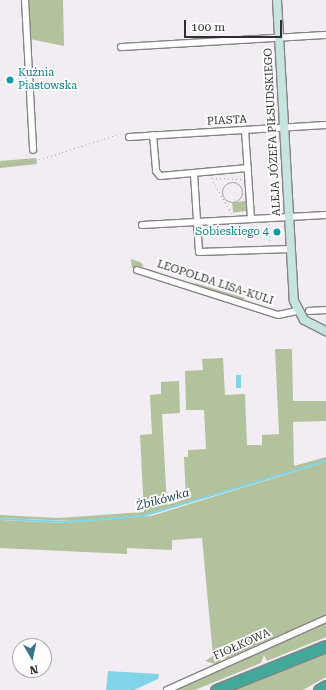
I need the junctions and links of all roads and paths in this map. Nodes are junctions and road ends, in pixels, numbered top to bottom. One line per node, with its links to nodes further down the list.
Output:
1 (25, 0): 11 (street)
2 (277, 0): 4 (street, ALEJA JÓZEFA PIŁSUDSKIEGO)
3 (326, 35): 4 (street)
4 (279, 37): 5 (street); 7 (street, ALEJA JÓZEFA PIŁSUDSKIEGO)
5 (121, 47)
6 (326, 125): 7 (street, PIASTA)
7 (285, 128): 8 (street, PIASTA); 23 (street, ALEJA JÓZEFA PIŁSUDSKIEGO)
8 (245, 130): 9 (street, PIASTA); 16 (street)
9 (153, 135): 10 (street, PIASTA); 17 (street)
10 (129, 137): 13 (path)
11 (31, 148): 12 (path)
12 (26, 159): 13 (path); 14 (path)
13 (29, 162): 14 (path)
14 (23, 163): 15 (path)
15 (0, 166)
16 (248, 168): 17 (street); 19 (street)
17 (194, 174): 27 (street)
18 (232, 179): 19 (path); 20 (path); 21 (path)
19 (249, 179): 25 (street)
20 (232, 182): 21 (path); 21 (path)
21 (223, 196): 26 (path)
22 (326, 215): 23 (street)
23 (288, 217): 24 (street); 29 (street, ALEJA JÓZEFA PIŁSUDSKIEGO)
24 (269, 218): 25 (street); 30 (path)
25 (251, 219): 26 (street)
26 (233, 220): 27 (street)
27 (197, 222): 28 (street); 30 (street)
28 (142, 225)
29 (291, 249): 30 (street); 33 (street, ALEJA JÓZEFA PIŁSUDSKIEGO)
30 (270, 250)
31 (137, 270): 33 (street, LEOPOLDA LISA-KULI)
32 (326, 310): 34 (street)
33 (297, 311): 35 (street)
34 (309, 311)
35 (326, 331)
36 (326, 619): 39 (street, FIOŁKOWA)
37 (326, 646): 40 (highway)
38 (326, 686): 41 (highway)
39 (167, 690)
40 (216, 690)
41 (319, 690)

